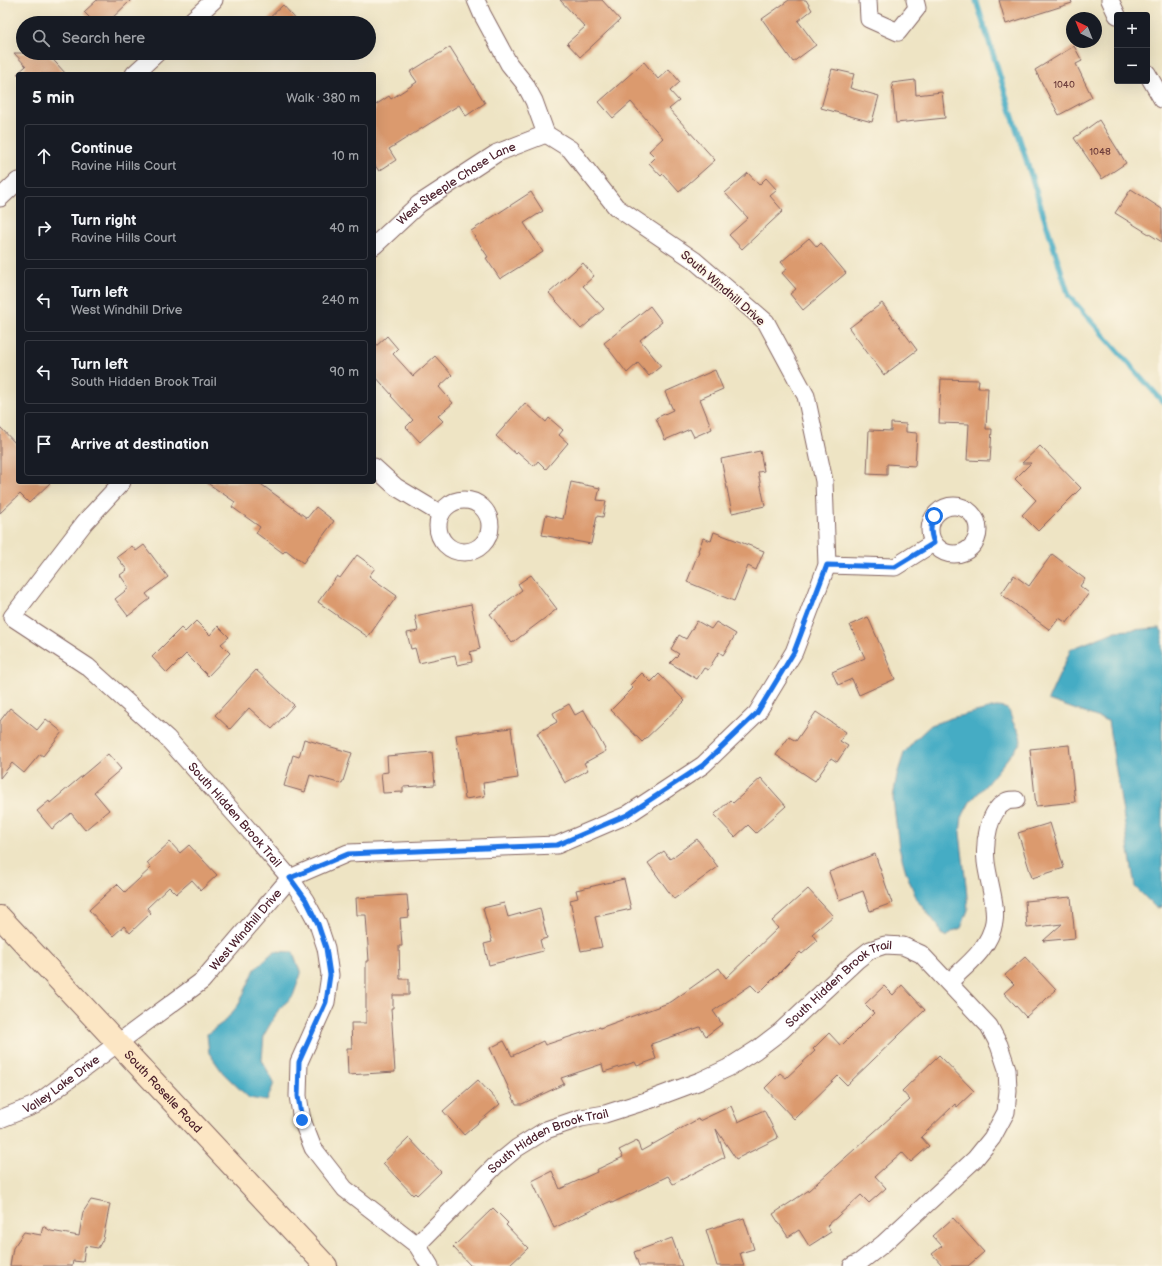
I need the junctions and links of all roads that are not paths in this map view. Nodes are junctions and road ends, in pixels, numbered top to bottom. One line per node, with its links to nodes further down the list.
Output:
1 (214, 0): 7 (street)
2 (476, 0): 12 (street)
3 (868, 0): 4 (street)
4 (915, 0)
5 (1110, 0): 6 (street)
6 (1116, 12)
7 (197, 16)
8 (149, 60): 9 (street)
9 (136, 72)
10 (1150, 78): 11 (street)
11 (1162, 99)
12 (546, 134): 15 (street, West Steeple Chase Lane); 20 (street, South Windhill Drive)
13 (16, 183): 14 (street)
14 (0, 198)
15 (376, 244)
16 (376, 469): 18 (street)
17 (120, 484): 22 (street, South Hidden Brook Trail)
18 (441, 514)
19 (934, 543): 20 (street)
20 (827, 565): 22 (street, West Windhill Drive)
21 (1016, 800): 24 (street)
22 (290, 878): 25 (street, West Windhill Drive); 27 (street, South Hidden Brook Trail)
23 (0, 917): 25 (main road, South Roselle Road)
24 (949, 982): 27 (street, South Hidden Brook Trail); 30 (street, South Hidden Brook Trail)
25 (118, 1042): 26 (street, Valley Lake Drive); 28 (main road, South Roselle Road)
26 (0, 1119)
27 (417, 1245): 29 (street, South Hidden Brook Trail)
28 (326, 1266)
29 (430, 1266)
30 (852, 1266)

